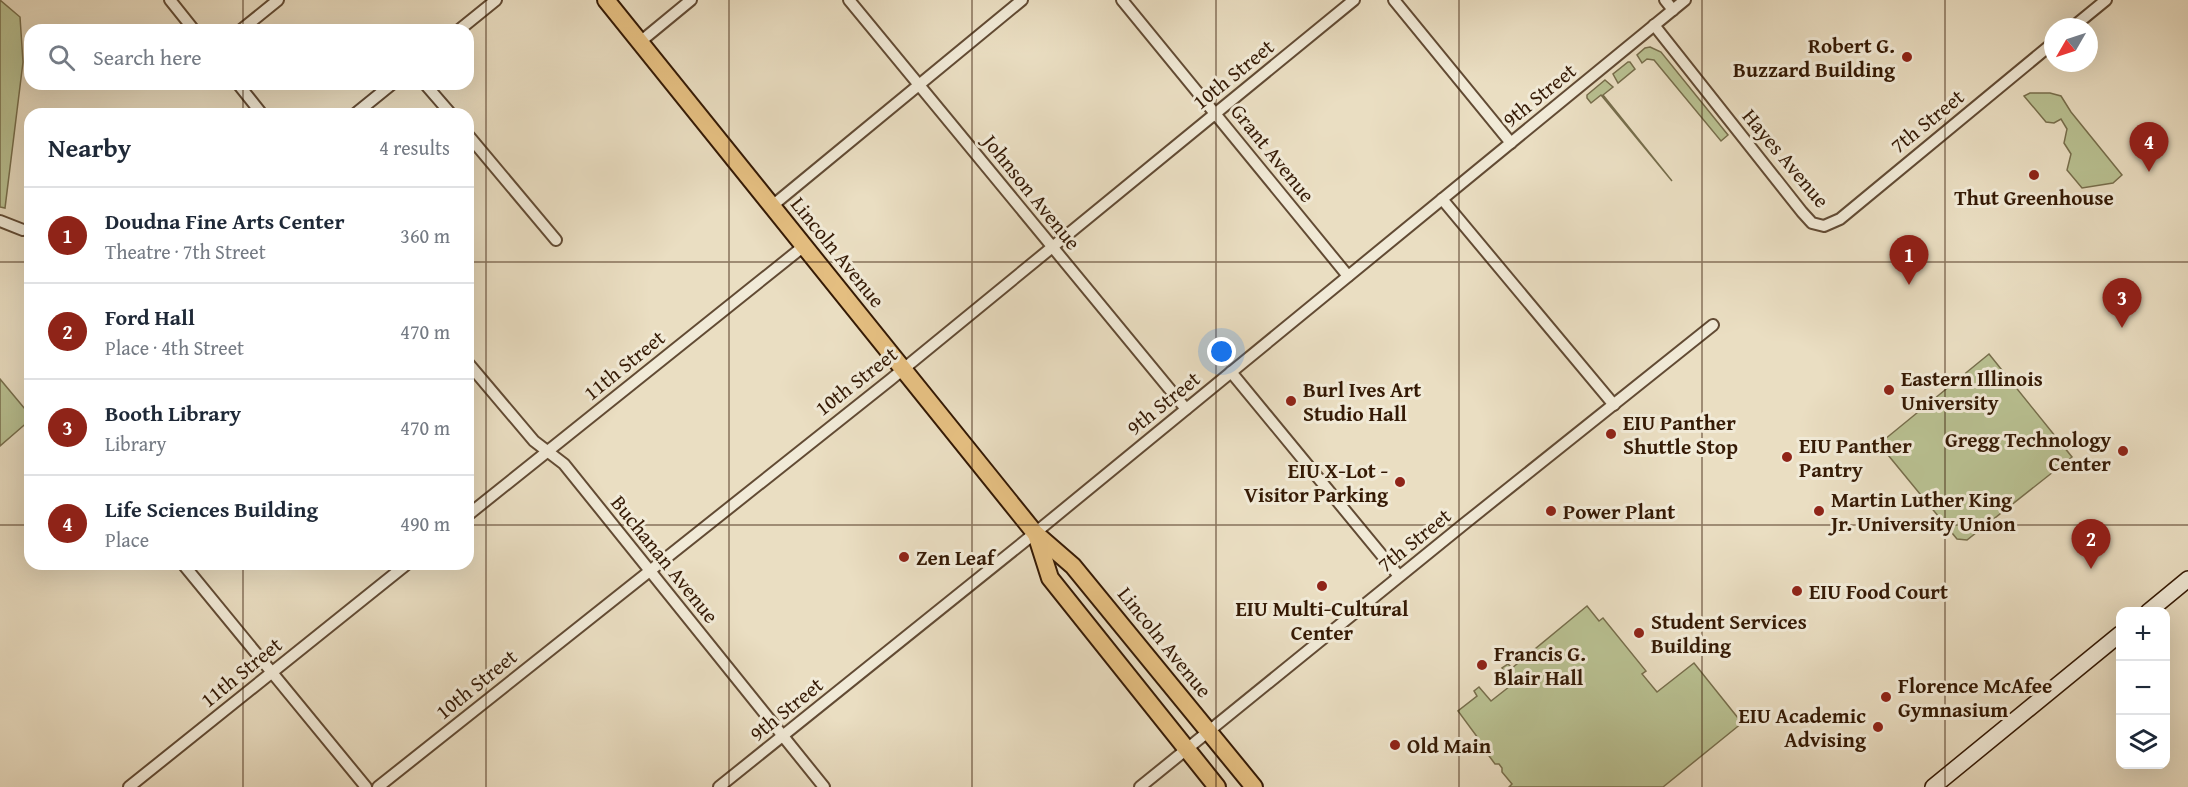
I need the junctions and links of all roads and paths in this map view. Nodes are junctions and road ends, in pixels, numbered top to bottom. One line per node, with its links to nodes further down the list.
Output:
1 (170, 0): 16 (street)
2 (278, 0): 17 (street)
3 (496, 0): 18 (street)
4 (606, 0): 20 (main road, Lincoln Avenue)
5 (691, 0): 20 (street)
6 (849, 0): 22 (street, Johnson Avenue)
7 (1022, 0): 22 (street)
8 (1122, 0): 29 (street, Grant Avenue)
9 (1354, 0): 29 (street, 10th Street)
10 (1394, 0): 31 (street)
11 (1665, 0): 14 (street)
12 (1685, 0): 14 (street, 9th Street)
13 (2106, 0): 15 (street)
14 (1673, 10): 19 (street, 9th Street)
15 (2084, 18)
16 (189, 24)
17 (248, 24)
18 (466, 24)
19 (1654, 25): 31 (street, 9th Street); 35 (street, Hayes Avenue)
20 (640, 42): 33 (main road, Lincoln Avenue)
21 (2044, 50): 35 (street, 7th Street)
22 (919, 85): 33 (street); 39 (street, Johnson Avenue)
23 (243, 90): 26 (street)
24 (385, 90): 27 (street)
25 (430, 90): 28 (street)
26 (257, 108)
27 (362, 108)
28 (446, 108)
29 (1215, 113): 39 (street, 10th Street); 40 (street, Grant Avenue)
30 (474, 142): 37 (street)
31 (1511, 143): 32 (street, 9th Street)
32 (1442, 199): 40 (street, 9th Street); 45 (street)
33 (772, 206): 38 (main road, Lincoln Avenue)
34 (0, 221): 36 (street)
35 (1824, 226)
36 (23, 230)
37 (556, 240)
38 (804, 246): 42 (main road, Lincoln Avenue); 47 (street, 11th Street)
39 (1052, 247): 42 (street, 10th Street); 46 (street, Johnson Avenue)
40 (1348, 276): 44 (street, 9th Street)
41 (1713, 325): 45 (street, 7th Street)
42 (903, 369): 49 (main road, Lincoln Avenue); 52 (street, 10th Street)
43 (474, 370): 47 (street, Buchanan Avenue)
44 (1231, 372): 46 (street, 9th Street); 53 (street)
45 (1614, 405): 53 (street, 7th Street)
46 (1186, 409): 49 (street, 9th Street)
47 (546, 453): 48 (street, 11th Street); 52 (street, Buchanan Avenue)
48 (474, 510)
49 (1035, 533): 58 (main road, Lincoln Avenue); 59 (street, 9th Street); 60 (main road, Lincoln Avenue)
50 (188, 570): 57 (street)
51 (400, 570): 57 (street, 11th Street)
52 (650, 570): 59 (street, Buchanan Avenue); 63 (street, 10th Street)
53 (1399, 576): 58 (street, 7th Street)
54 (2188, 579): 55 (street)
55 (2154, 607)
56 (2116, 638): 69 (street)
57 (272, 672): 61 (street, 11th Street); 62 (street)
58 (1209, 732): 60 (street, 7th Street); 68 (main road, Lincoln Avenue)
59 (784, 736): 64 (street, 9th Street); 65 (street, Buchanan Avenue)
60 (1187, 750): 66 (street, 7th Street); 67 (main road, Lincoln Avenue)
61 (129, 787)
62 (366, 787)
63 (378, 787)
64 (719, 787)
65 (824, 787)
66 (1140, 787)
67 (1217, 787)
68 (1254, 787)
69 (1933, 787)

